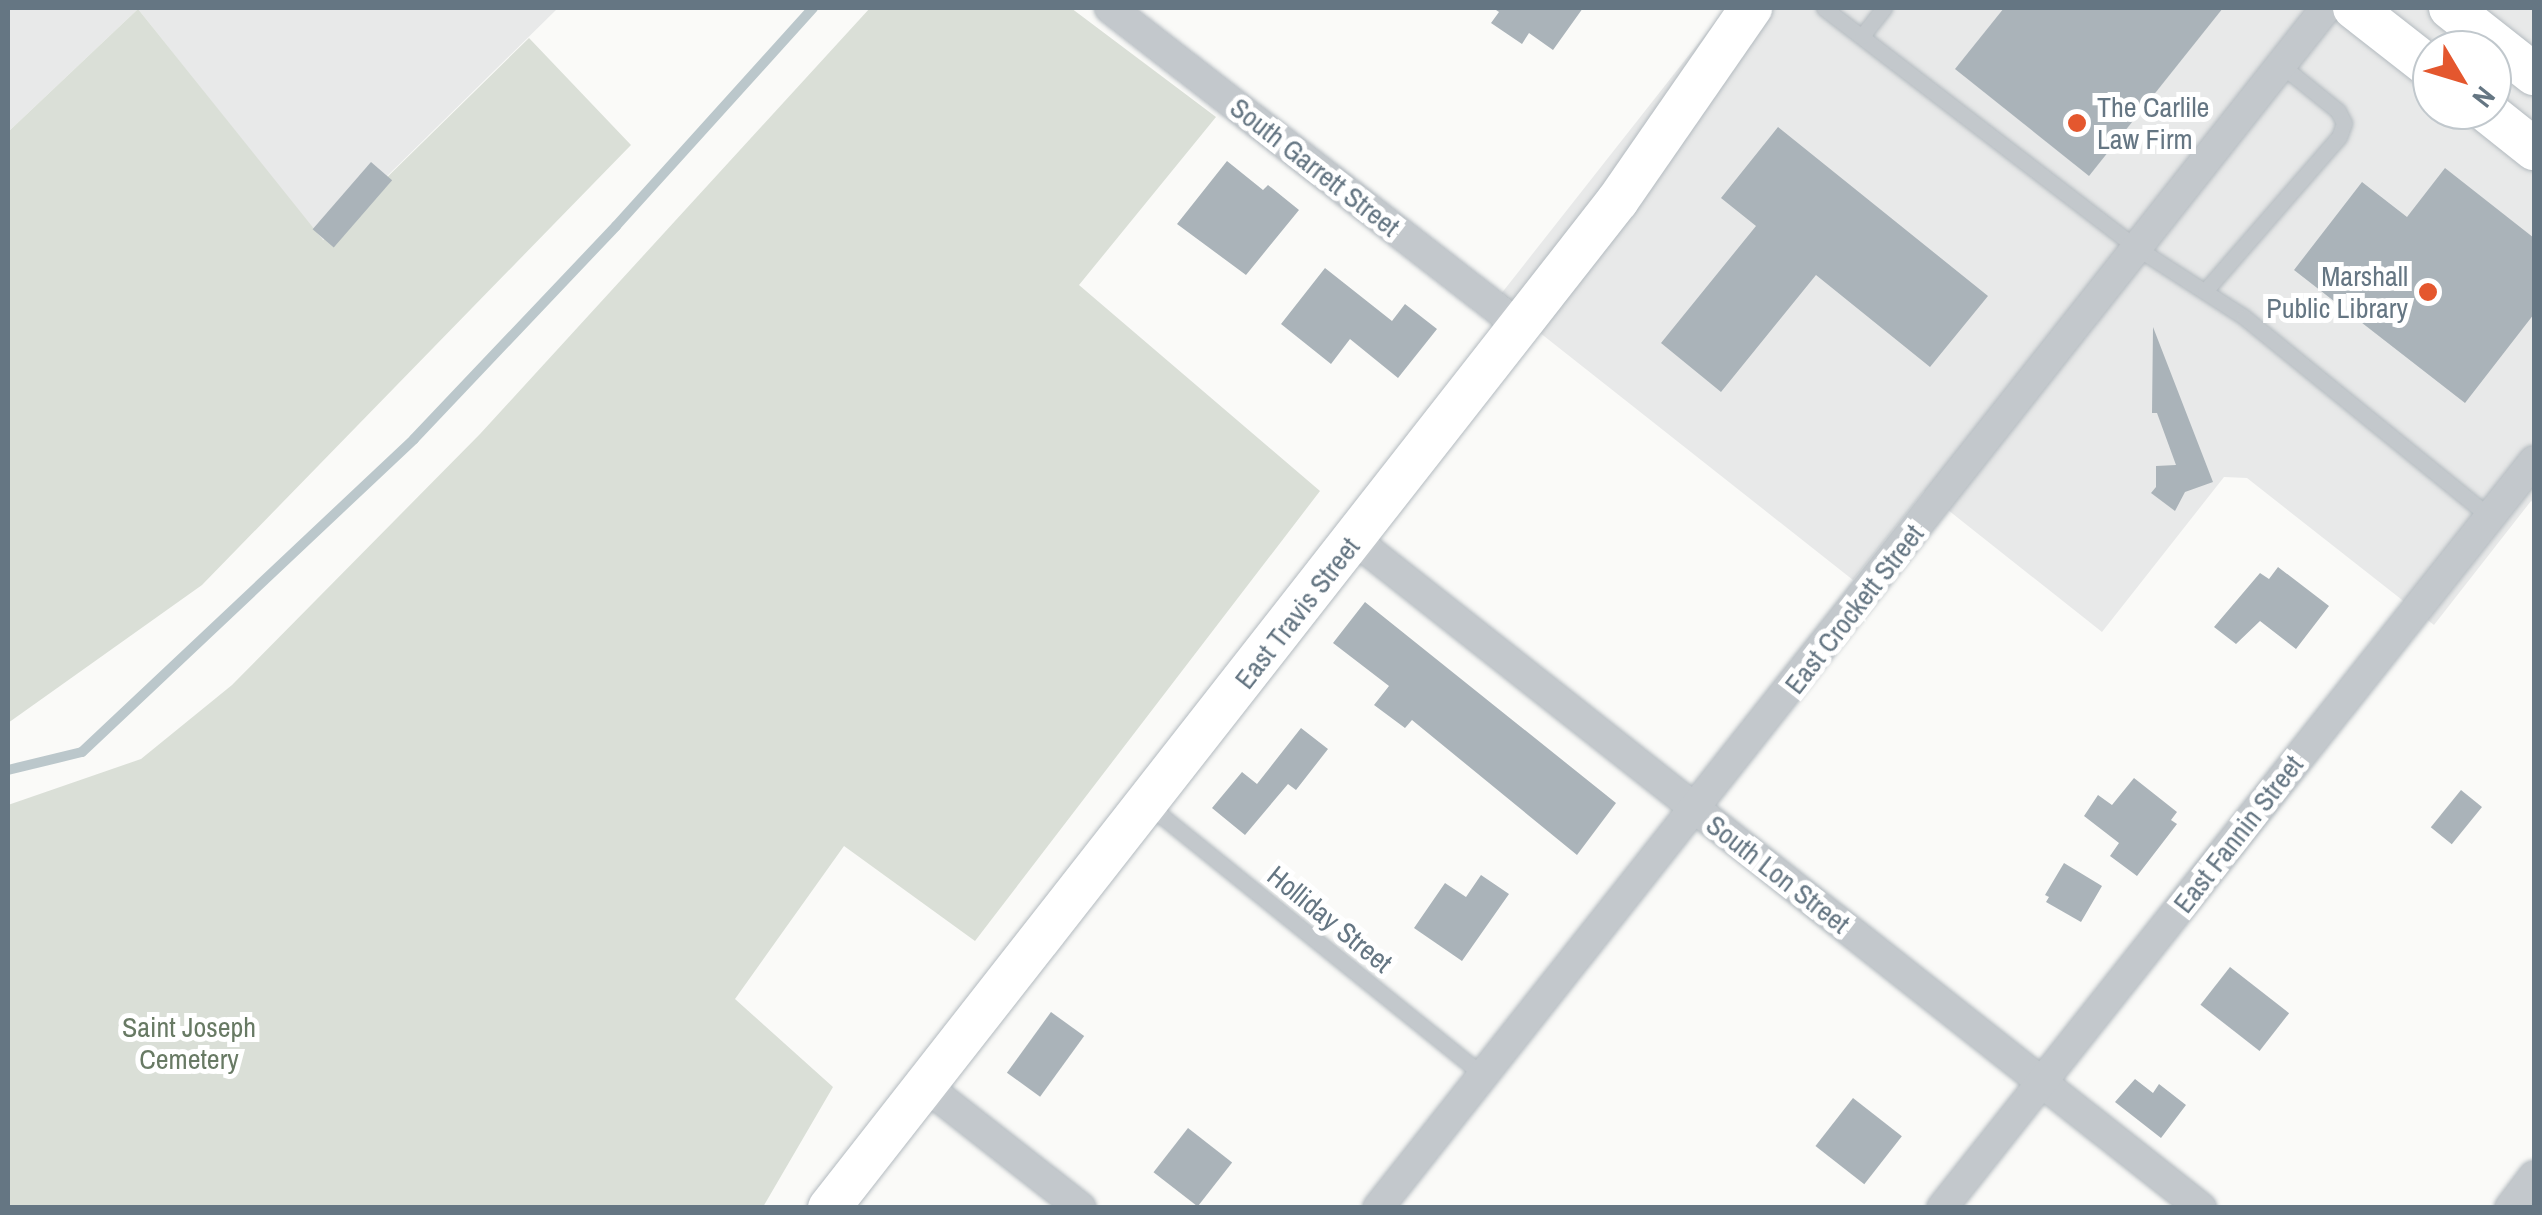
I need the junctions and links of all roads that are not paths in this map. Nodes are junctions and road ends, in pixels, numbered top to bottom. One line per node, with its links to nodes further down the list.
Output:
1 (1110, 8): 16 (street, South Garrett Street)
2 (1752, 8): 16 (street, East Travis Street)
3 (1824, 8): 8 (lane)
4 (1884, 8): 8 (lane)
5 (2326, 8): 10 (street, East Crockett Street)
6 (2354, 8): 9 (street)
7 (2450, 8): 11 (street)
8 (1862, 36): 14 (lane)
9 (2412, 53)
10 (2280, 65): 14 (street, East Crockett Street); 15 (lane)
11 (2534, 74)
12 (2510, 130): 13 (street)
13 (2534, 149)
14 (2136, 248): 15 (lane); 21 (street, East Crockett Street)
15 (2205, 291): 18 (lane)
16 (1521, 327): 19 (street, East Travis Street)
17 (2534, 461): 18 (street, East Fannin Street)
18 (2490, 518): 23 (street, East Fannin Street)
19 (1355, 540): 20 (street, East Travis Street); 21 (street, South Lon Street)
20 (1147, 804): 22 (lane, Holliday Street); 24 (street, East Travis Street)
21 (1696, 809): 22 (street, East Crockett Street); 23 (street, South Lon Street)
22 (1482, 1074): 28 (street, East Crockett Street)
23 (2042, 1082): 29 (street, East Fannin Street); 30 (street, South Lon Street)
24 (924, 1085): 26 (street, East Travis Street); 27 (street)
25 (2534, 1176): 31 (street)
26 (829, 1208)
27 (1081, 1208)
28 (1378, 1208)
29 (1942, 1208)
30 (2201, 1208)
31 (2510, 1208)

